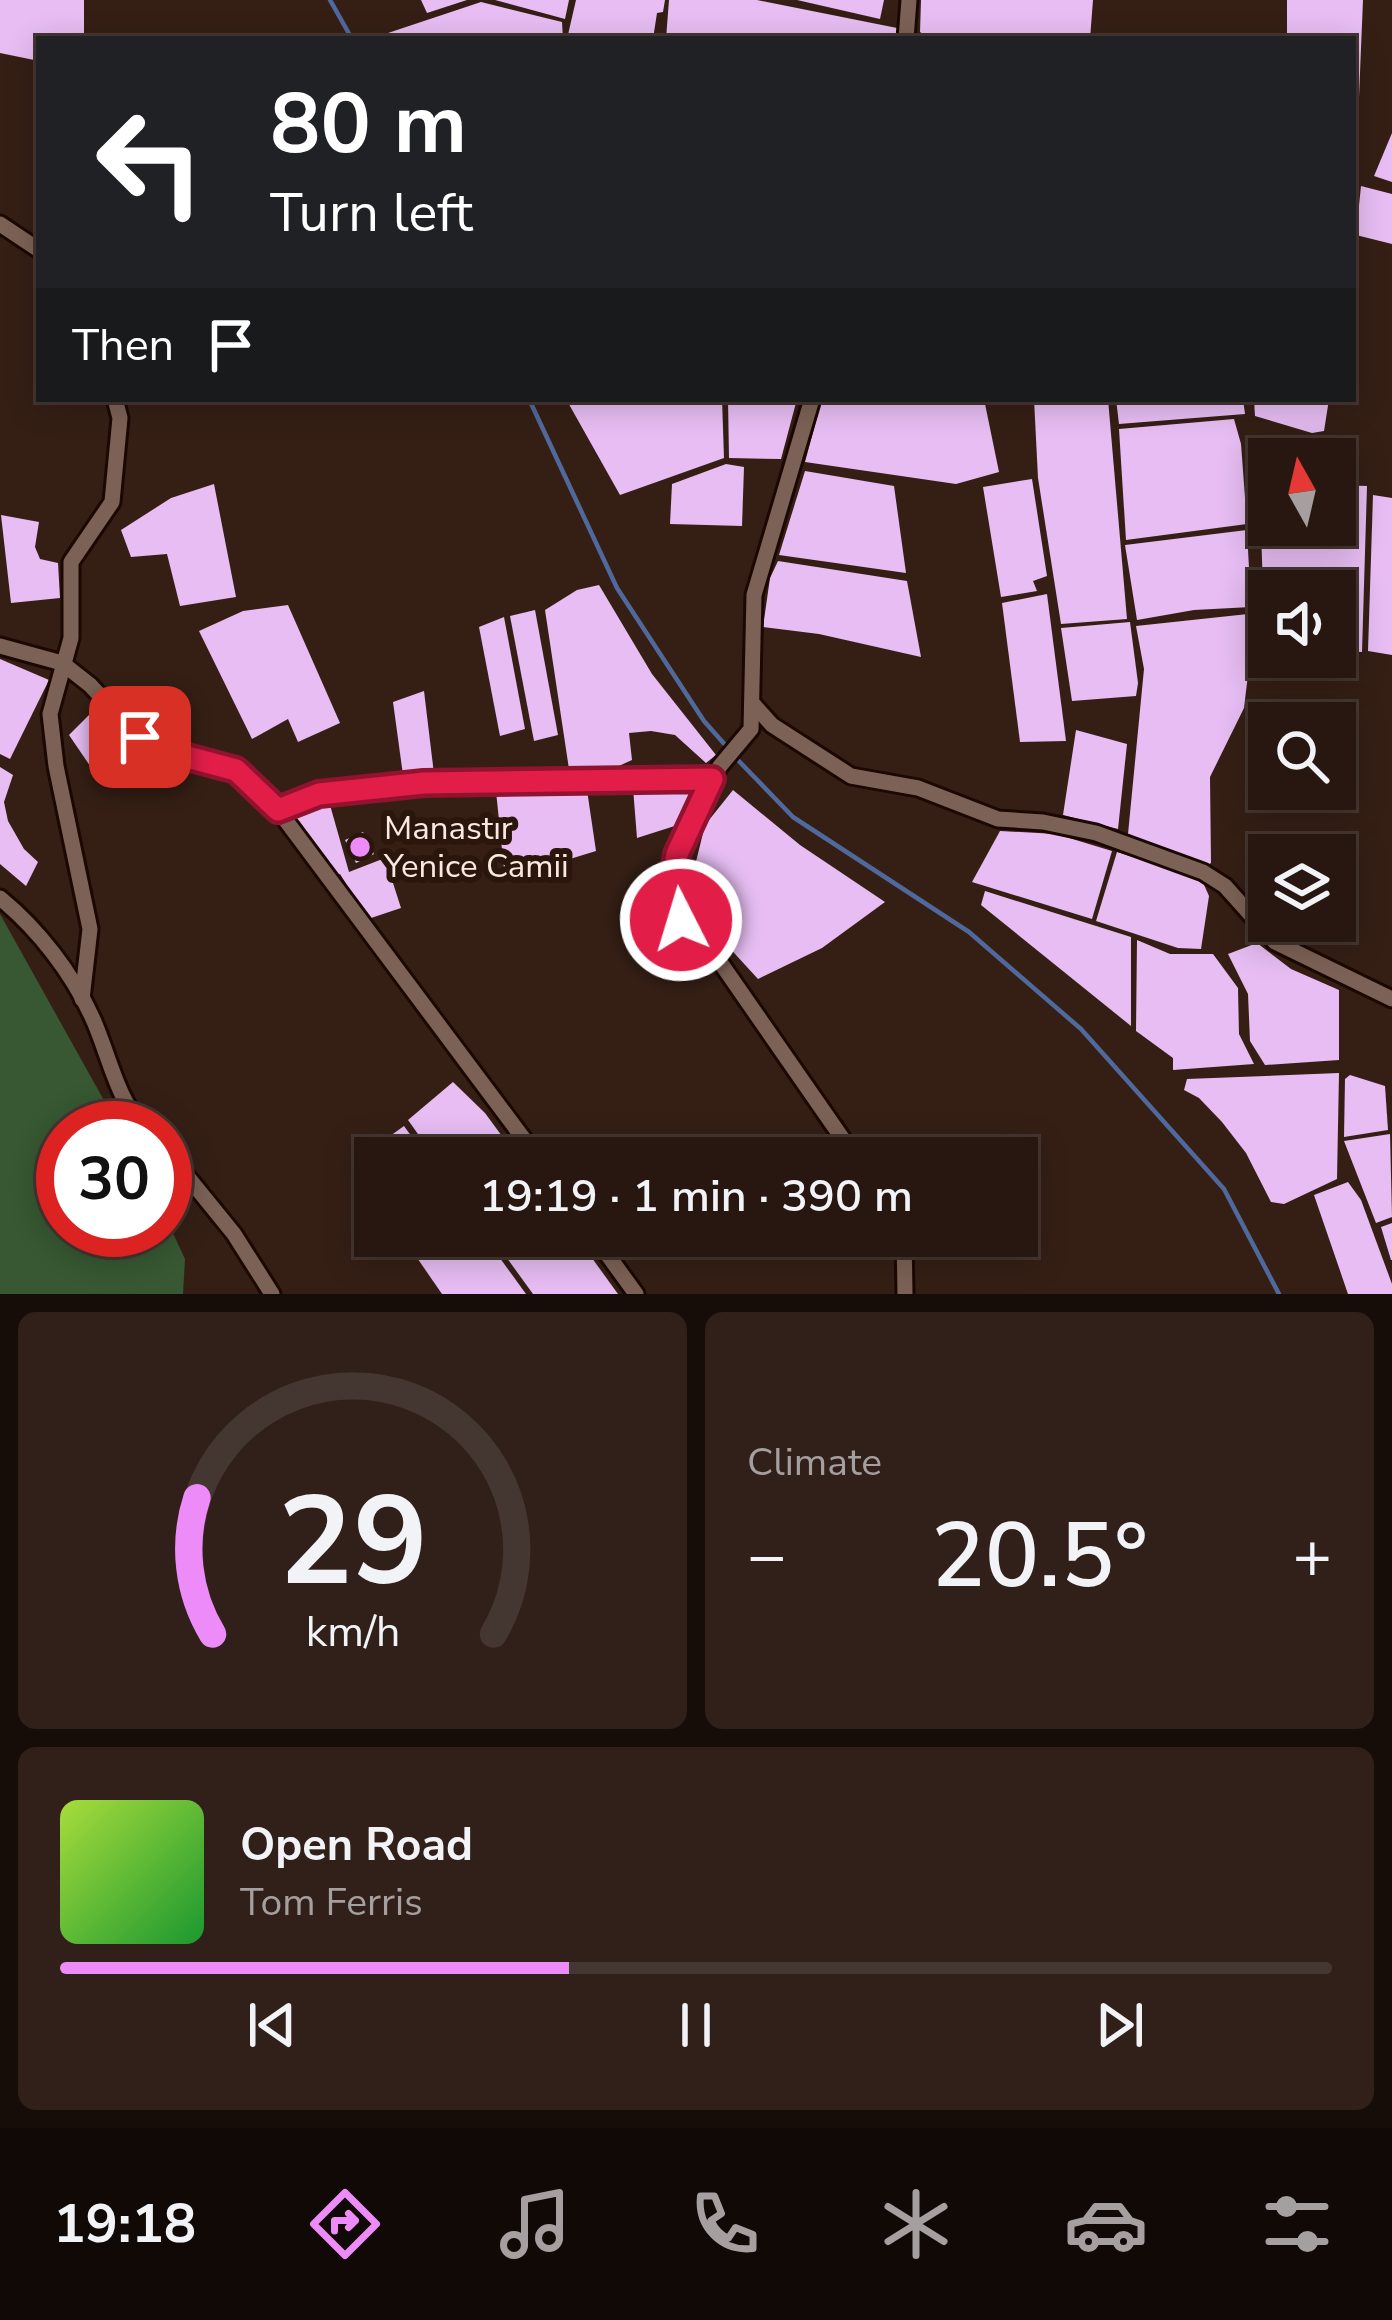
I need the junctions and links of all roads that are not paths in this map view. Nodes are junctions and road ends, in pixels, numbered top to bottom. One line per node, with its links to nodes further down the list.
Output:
1 (909, 0): 2 (street)
2 (906, 36)
3 (0, 224): 4 (street)
4 (36, 248)
5 (116, 402): 8 (street)
6 (811, 402): 9 (street)
7 (0, 646): 8 (street)
8 (62, 663): 11 (street); 14 (street)
9 (754, 705): 10 (street); 13 (street)
10 (716, 772): 11 (street); 17 (street)
11 (278, 810): 16 (street)
12 (0, 898): 14 (street)
13 (1392, 999)
14 (82, 1000): 15 (street)
15 (125, 1101)
16 (522, 1137)
17 (841, 1137)
18 (192, 1183): 21 (street)
19 (609, 1257): 22 (street)
20 (904, 1257): 23 (street)
21 (272, 1294)
22 (636, 1294)
23 (905, 1294)

